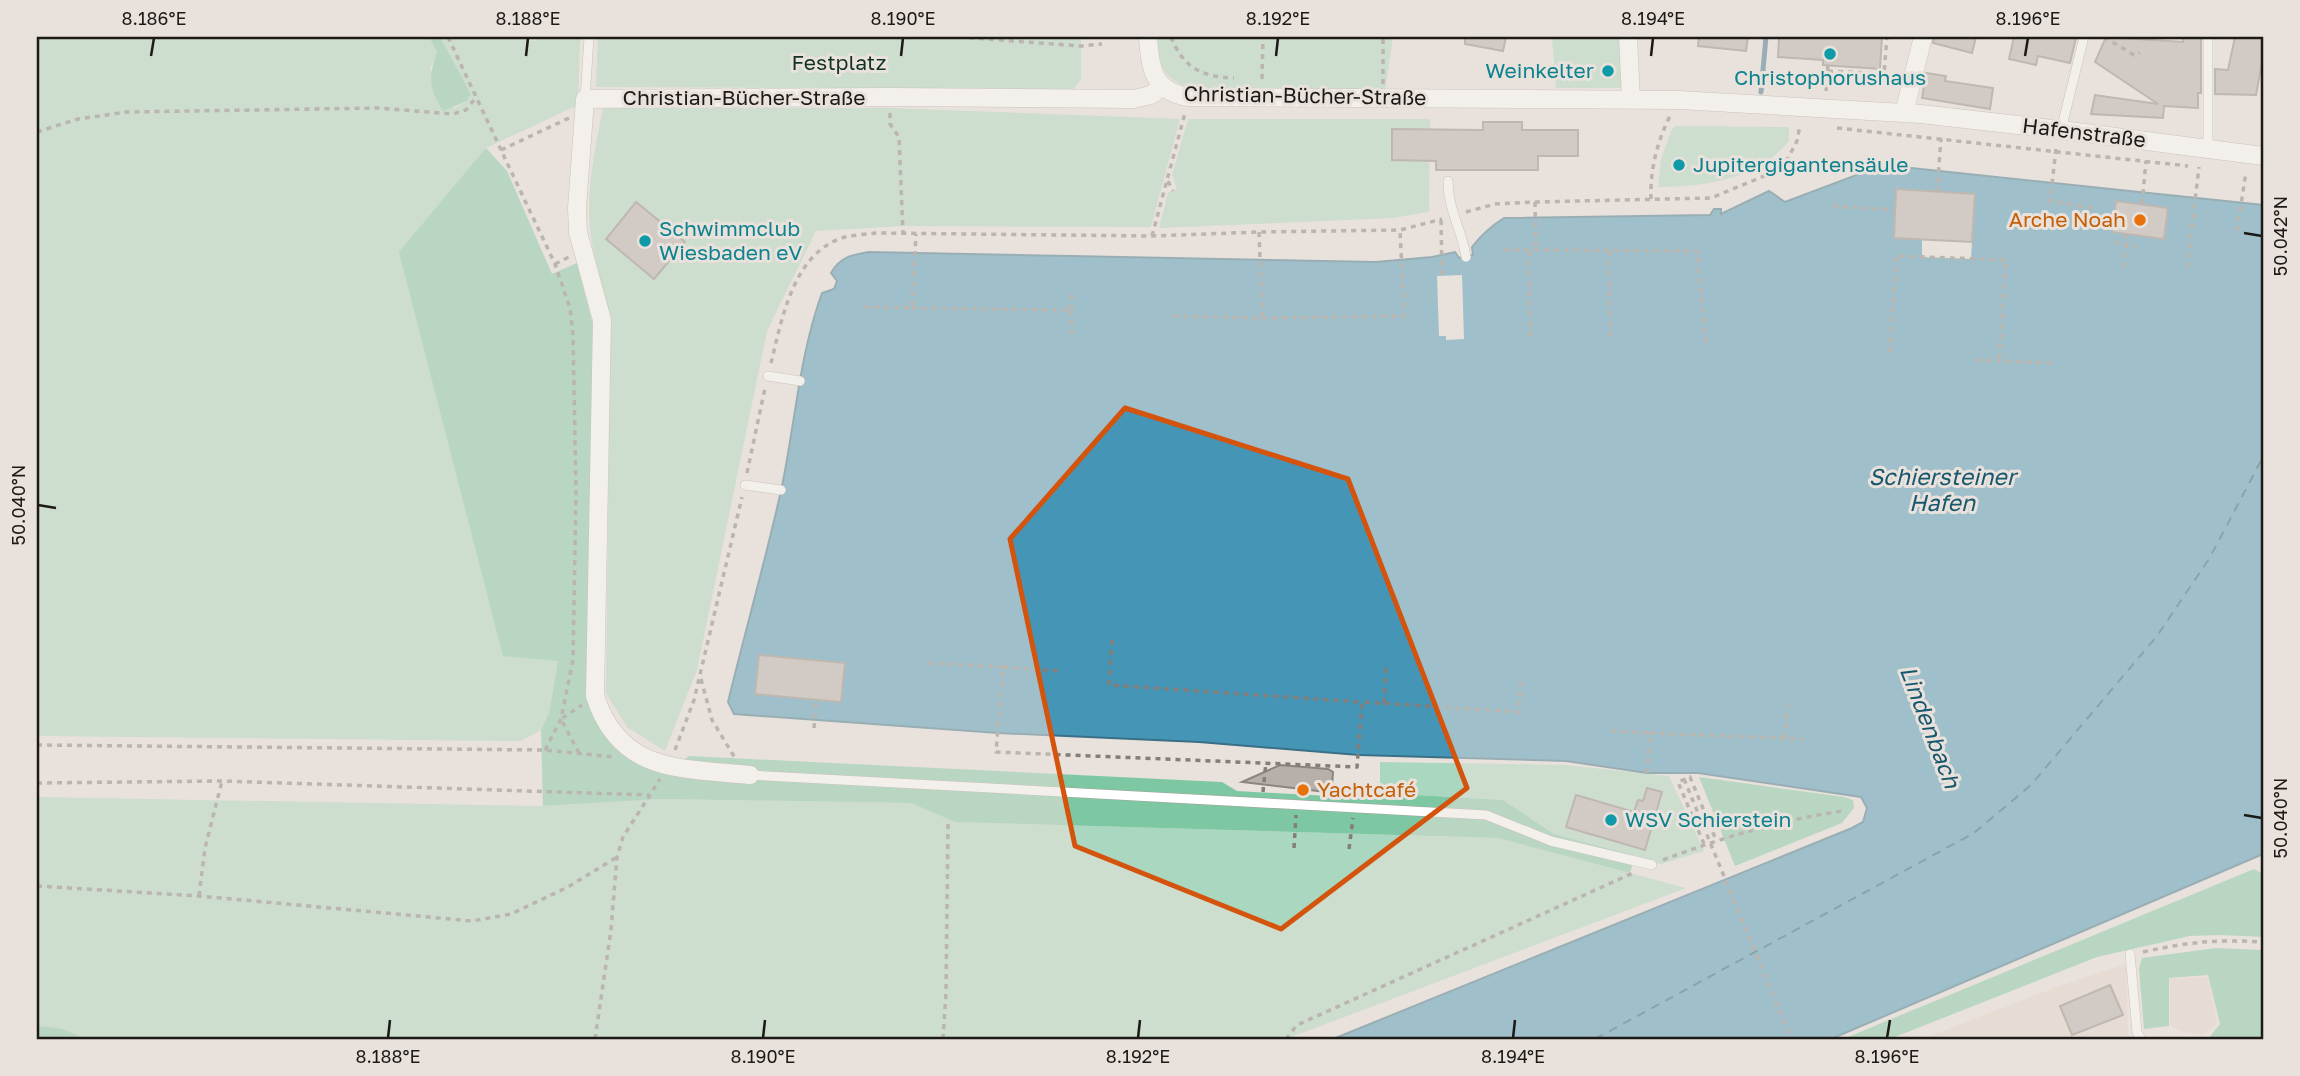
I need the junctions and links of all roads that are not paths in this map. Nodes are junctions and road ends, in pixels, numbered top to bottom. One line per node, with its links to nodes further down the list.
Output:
1 (589, 37): 9 (lane)
2 (1147, 37): 7 (street)
3 (1628, 37): 8 (street)
4 (1923, 37): 10 (street)
5 (2084, 37): 11 (lane)
6 (2208, 37): 12 (lane)
7 (1163, 86): 8 (street, Christian-Bücher-Straße); 9 (street, Christian-Bücher-Straße)
8 (1631, 94): 10 (street, Christian-Bücher-Straße)
9 (584, 105): 20 (street)
10 (1904, 113): 11 (street, Hafenstraße)
11 (2061, 130): 12 (street, Hafenstraße)
12 (2208, 149): 13 (street, Hafenstraße)
13 (2263, 156)
14 (1448, 181): 15 (lane)
15 (1466, 257)
16 (768, 376): 17 (lane)
17 (800, 381)
18 (745, 485): 19 (lane)
19 (781, 490)
20 (750, 775): 21 (lane)
21 (1652, 865)
22 (2130, 954): 23 (lane)
23 (2141, 1039)

